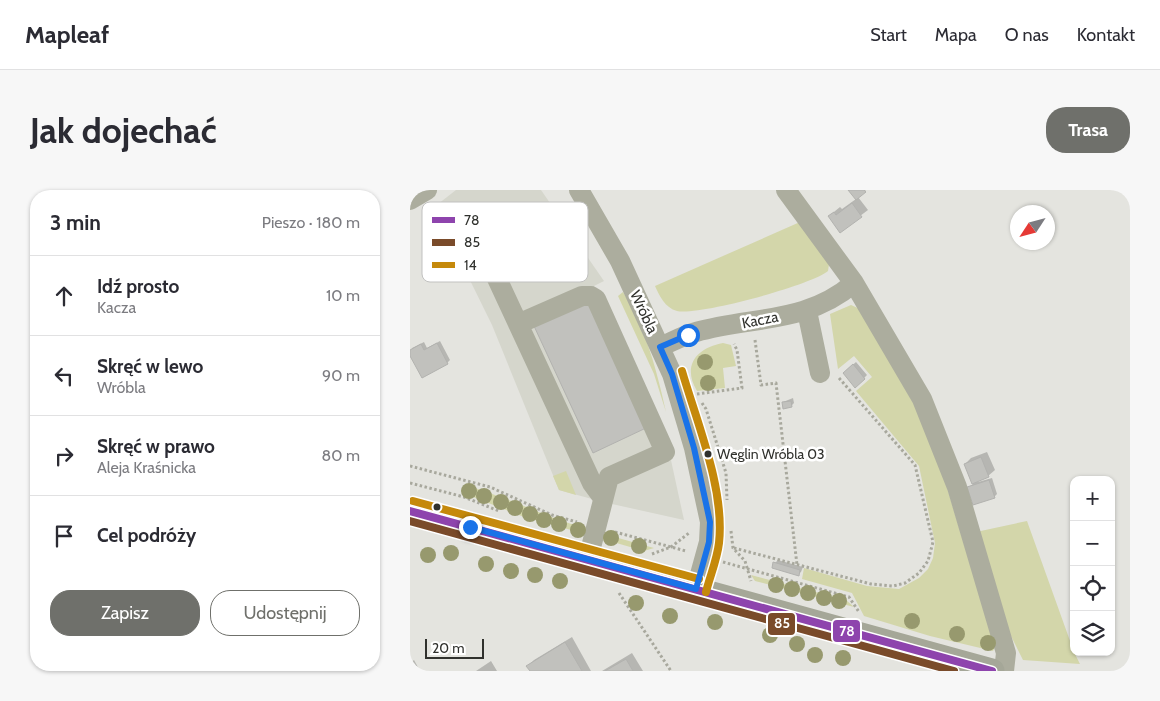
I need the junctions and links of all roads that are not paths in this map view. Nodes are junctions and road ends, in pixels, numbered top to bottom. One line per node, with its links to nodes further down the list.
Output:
1 (427, 190): 4 (street)
2 (579, 190): 5 (street, Wróbla)
3 (786, 190): 8 (street)
4 (410, 200)
5 (586, 202)
6 (588, 206): 11 (street, Wróbla)
7 (498, 282): 10 (street)
8 (854, 283): 9 (street, Kacza); 18 (street)
9 (807, 311): 11 (street, Kacza); 12 (street)
10 (518, 324): 13 (street); 13 (street)
11 (660, 347): 16 (street, Wróbla)
12 (829, 373)
13 (603, 498): 15 (street)
14 (410, 511): 15 (main road)
15 (588, 559): 16 (main road)
16 (696, 589): 17 (main road)
17 (992, 671)
18 (1004, 671)

